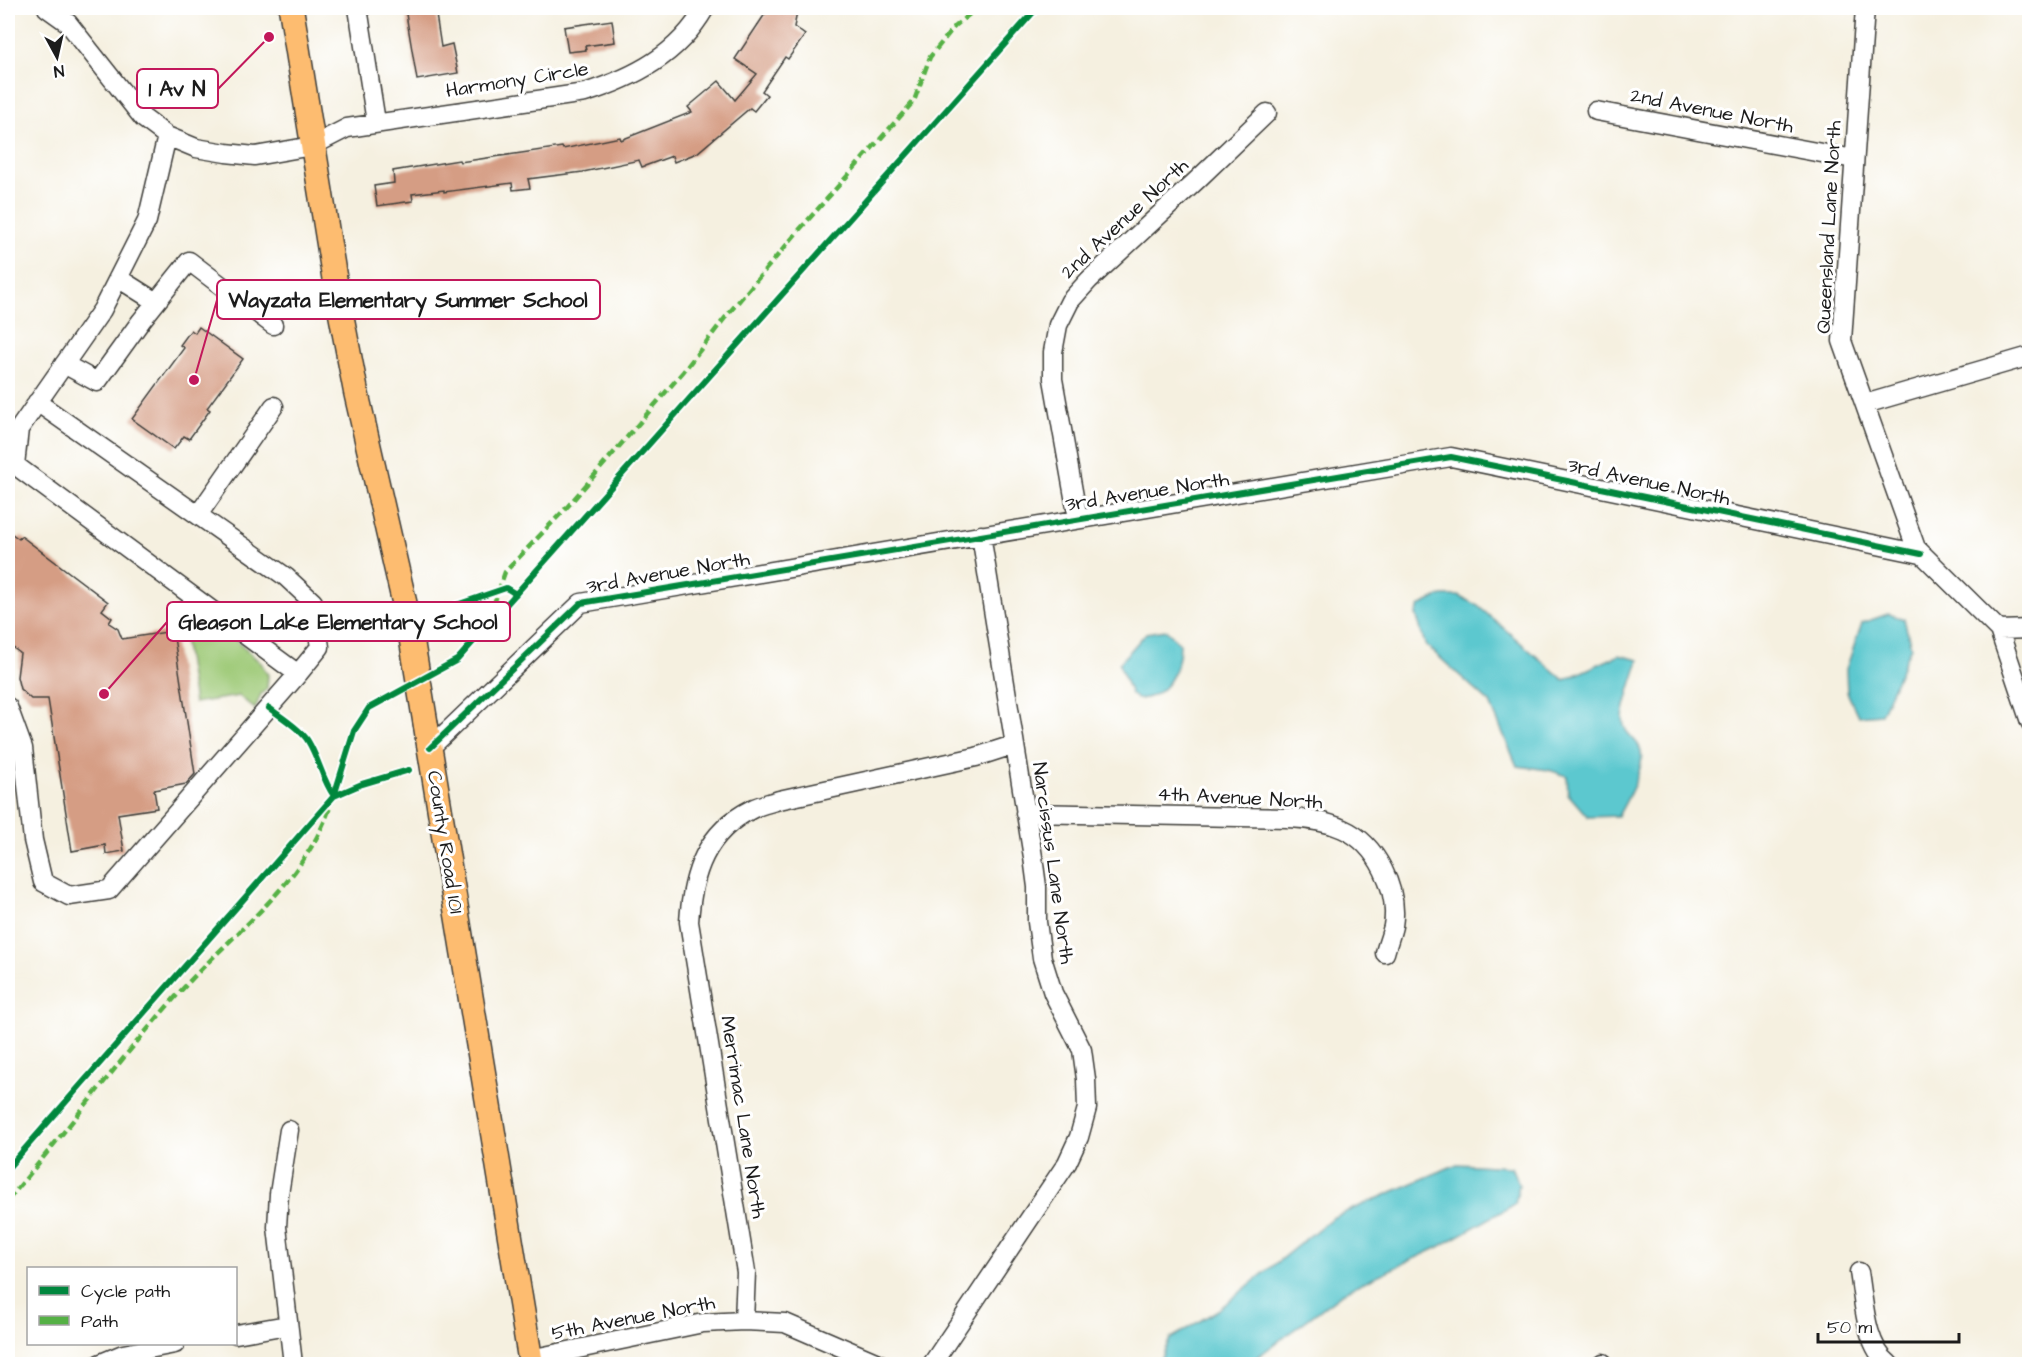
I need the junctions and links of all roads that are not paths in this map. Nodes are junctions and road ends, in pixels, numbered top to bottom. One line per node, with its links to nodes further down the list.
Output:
1 (47, 8): 6 (street, Harmony Circle)
2 (291, 8): 11 (main road, County Road 101)
3 (358, 8): 9 (street)
4 (705, 8): 9 (street, Harmony Circle)
5 (1865, 8): 12 (street, Queensland Lane North)
6 (70, 15): 10 (street, Harmony Circle)
7 (1596, 111): 12 (street, 2nd Avenue North)
8 (1267, 112): 23 (street, 2nd Avenue North)
9 (376, 122): 11 (street, Harmony Circle)
10 (167, 136): 11 (street, Harmony Circle); 13 (street)
11 (312, 146): 32 (main road, County Road 101)
12 (1854, 159): 19 (street, Queensland Lane North)
13 (118, 278): 14 (street); 17 (street)
14 (156, 302): 15 (street); 17 (street)
15 (273, 324)
16 (2030, 356): 19 (street)
17 (64, 364): 18 (street)
18 (38, 402): 21 (street); 22 (street)
19 (1865, 404): 25 (street, Queensland Lane North)
20 (274, 406): 22 (street)
21 (12, 456): 28 (street)
22 (198, 514): 28 (street)
23 (1078, 519): 24 (street, 3rd Avenue North); 25 (street, 3rd Avenue North)
24 (981, 535): 31 (street, Narcissus Lane North); 32 (street, 3rd Avenue North)
25 (1921, 554): 27 (street, Queensland Lane North)
26 (2030, 629): 27 (street)
27 (1999, 630): 30 (street, Queensland Lane North)
28 (298, 674): 29 (street)
29 (8, 707)
30 (2030, 722)
31 (1014, 745): 33 (street, Narcissus Lane North); 37 (street, Merrimac Lane North)
32 (430, 747): 41 (main road, County Road 101)
33 (1025, 813): 34 (street, 4th Avenue North); 45 (street, Narcissus Lane North)
34 (1385, 953)
35 (289, 1130): 38 (street)
36 (1859, 1272): 46 (street)
37 (744, 1321): 41 (street, 5th Avenue North); 44 (street, 5th Avenue North)
38 (287, 1325): 39 (street); 43 (street)
39 (237, 1334)
40 (170, 1345): 42 (street)
41 (531, 1362)
42 (99, 1365)
43 (293, 1365)
44 (880, 1365)
45 (932, 1365)
46 (1889, 1365)

